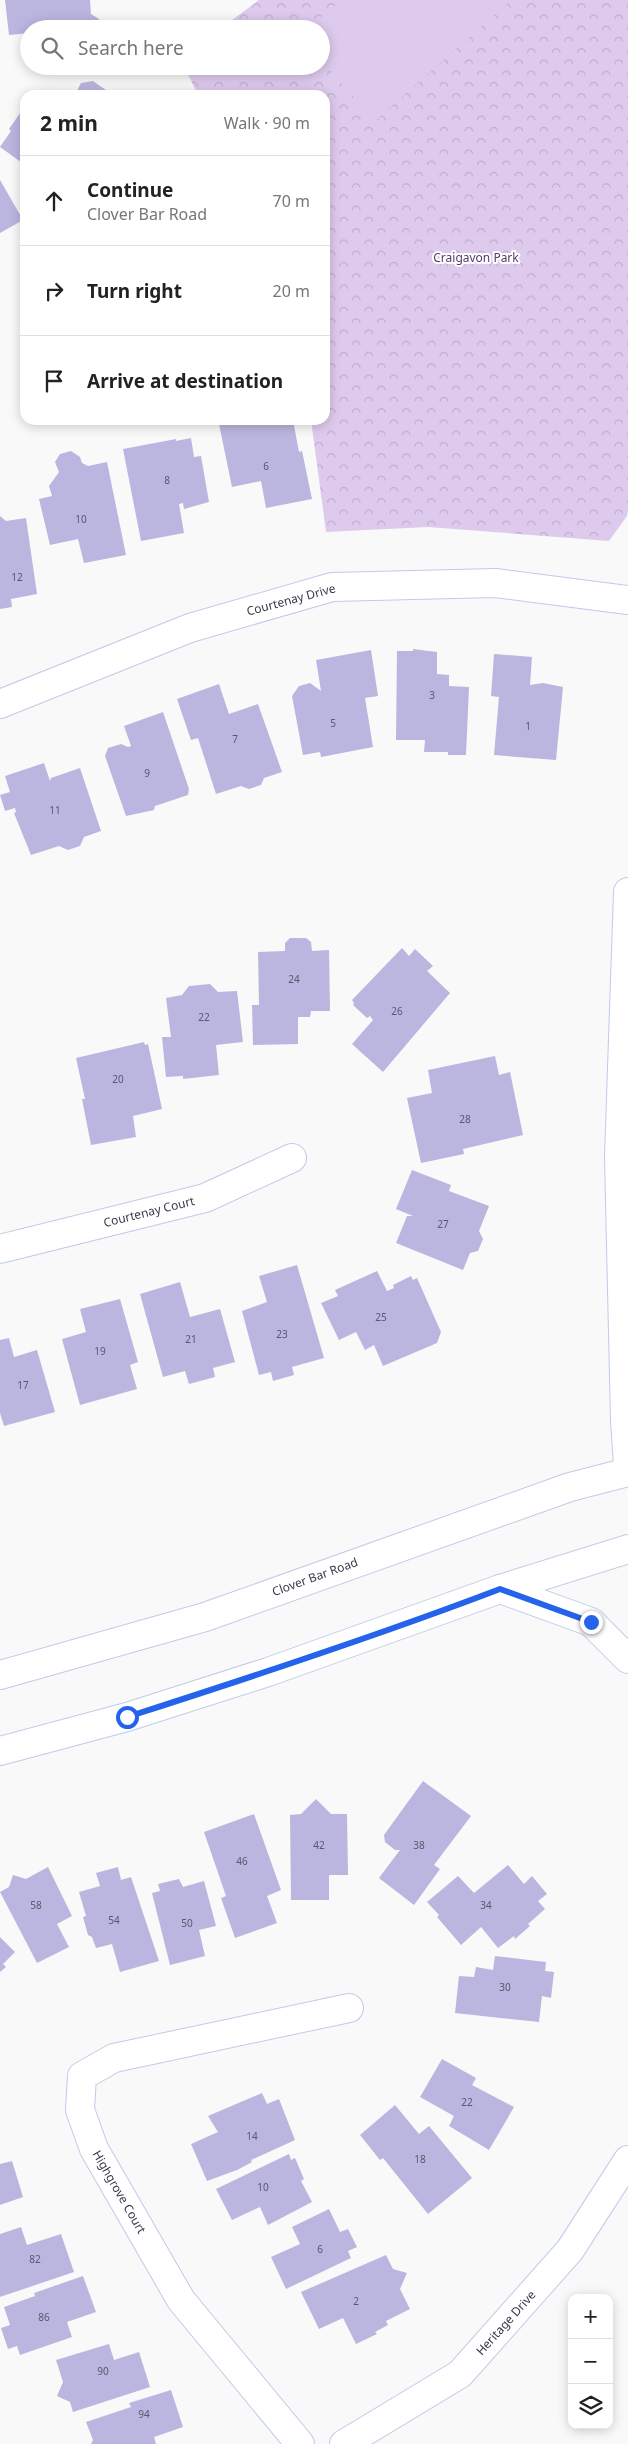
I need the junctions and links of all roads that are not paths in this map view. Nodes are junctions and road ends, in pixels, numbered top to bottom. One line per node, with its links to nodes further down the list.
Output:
1 (628, 600): 2 (street, Courtenay Drive)
2 (0, 704)
3 (628, 892): 6 (street)
4 (292, 1158): 5 (street, Courtenay Court)
5 (0, 1249)
6 (628, 1465)
7 (628, 1472): 11 (street, Clover Bar Road)
8 (628, 1549): 9 (street)
9 (500, 1589): 10 (street); 12 (street)
10 (628, 1659)
11 (0, 1675)
12 (0, 1751)
13 (349, 2008): 15 (street, Highgrove Court)
14 (628, 2160): 16 (street, Heritage Drive)
15 (300, 2444)
16 (344, 2444)

